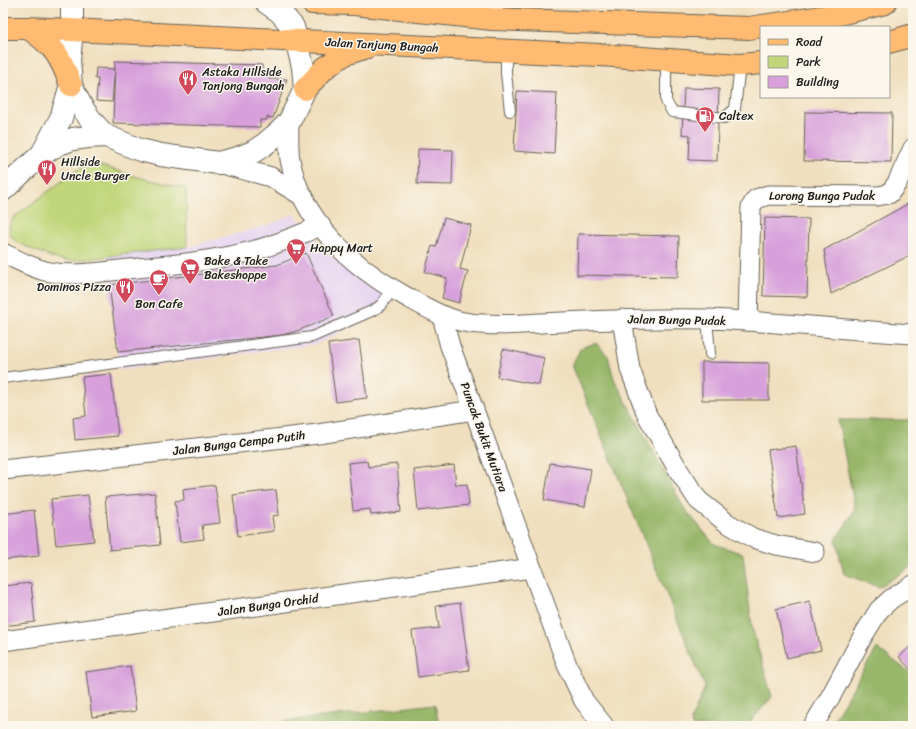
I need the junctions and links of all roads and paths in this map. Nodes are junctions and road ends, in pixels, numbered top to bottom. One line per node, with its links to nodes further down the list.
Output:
1 (72, 3): 10 (street)
2 (267, 3): 12 (street)
3 (312, 3): 5 (main road)
4 (885, 3): 7 (main road)
5 (493, 11): 6 (main road)
6 (760, 26)
7 (763, 26)
8 (3, 28): 9 (main road, Jalan Tanjung Bungah)
9 (28, 28): 10 (main road, Jalan Tanjung Bungah); 18 (main road)
10 (72, 31): 12 (main road, Jalan Tanjung Bungah); 18 (street)
11 (913, 35): 13 (main road)
12 (296, 41): 14 (main road, Jalan Tanjung Bungah); 19 (street)
13 (890, 42)
14 (374, 44): 15 (main road, Jalan Tanjung Bungah); 19 (main road)
15 (506, 51): 16 (main road, Jalan Tanjung Bungah); 20 (lane)
16 (666, 60): 17 (main road, Jalan Tanjung Bungah); 17 (lane)
17 (751, 64)
18 (71, 84): 22 (street); 24 (street)
19 (304, 90): 21 (street)
20 (510, 111)
21 (289, 122): 25 (street); 27 (street)
22 (106, 136): 24 (street); 25 (street)
23 (913, 148): 34 (street, Lorong Bunga Pudak)
24 (42, 154): 26 (street)
25 (218, 163): 27 (street)
26 (3, 190)
27 (304, 198): 28 (street)
28 (321, 226): 29 (street); 30 (street)
29 (3, 253)
30 (393, 290): 31 (street); 37 (lane)
31 (442, 316): 32 (street, Jalan Bunga Pudak); 38 (street, Puncak Bukit Mutiara)
32 (622, 319): 33 (street, Jalan Bunga Pudak); 40 (street)
33 (707, 319): 34 (street, Jalan Bunga Pudak); 36 (lane)
34 (748, 321): 35 (street, Jalan Bunga Pudak)
35 (913, 334)
36 (710, 354)
37 (3, 378)
38 (474, 410): 39 (street, Jalan Bunga Cempa Putih); 41 (street, Puncak Bukit Mutiara)
39 (3, 470)
40 (815, 552)
41 (532, 568): 43 (street, Jalan Bunga Orchid); 44 (street, Puncak Bukit Mutiara)
42 (913, 585): 45 (street)
43 (3, 641)
44 (604, 726)
45 (813, 726)

